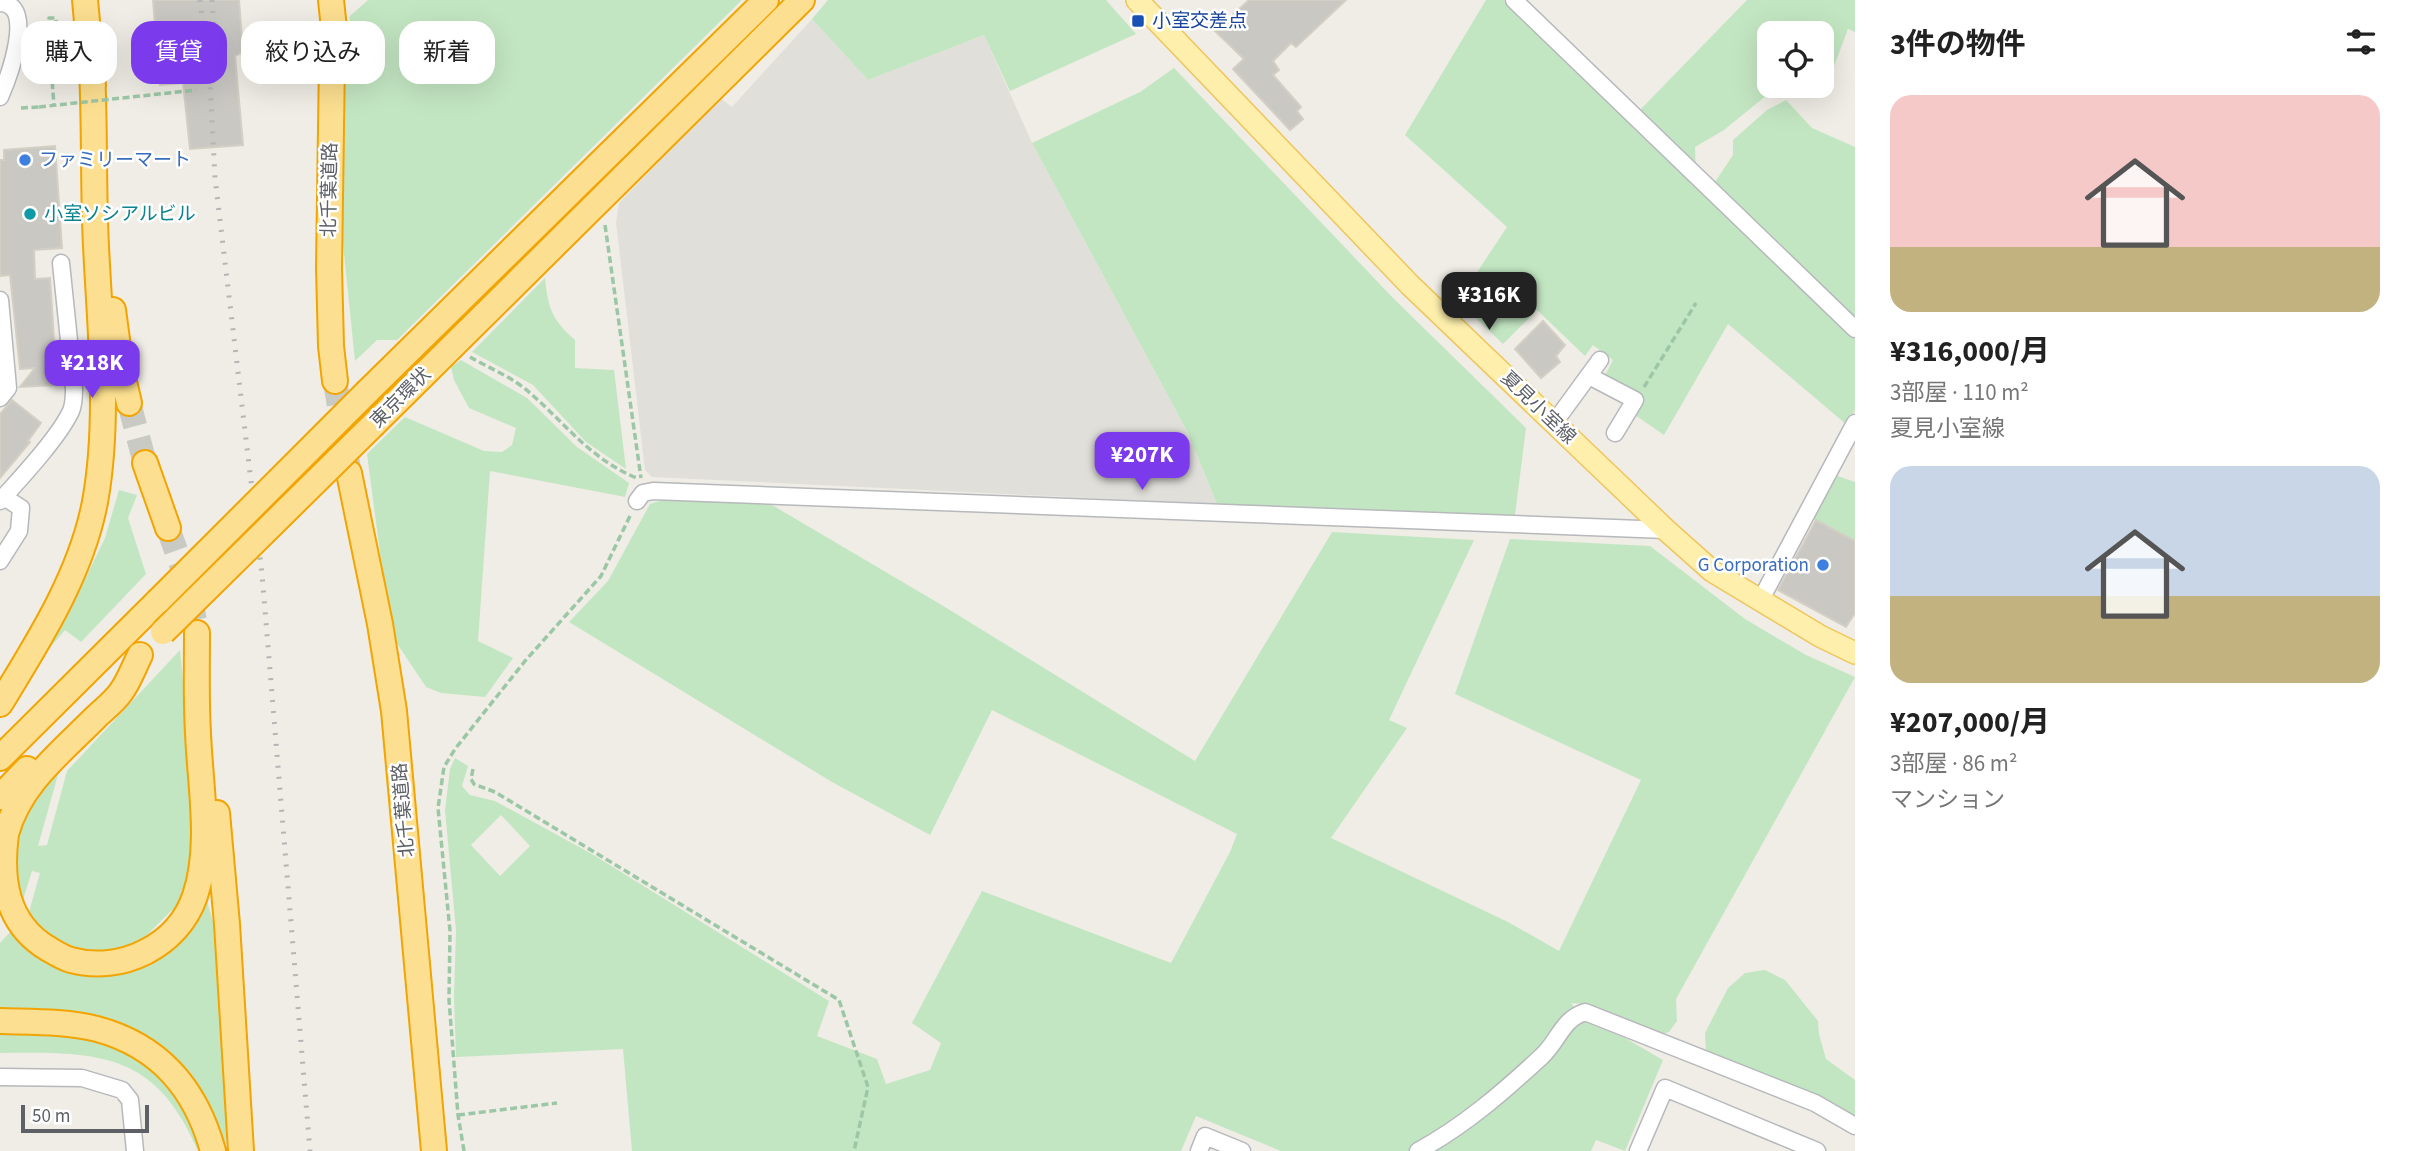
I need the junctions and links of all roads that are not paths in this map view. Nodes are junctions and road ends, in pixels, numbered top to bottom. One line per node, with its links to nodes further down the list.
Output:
1 (85, 0): 8 (highway)
2 (331, 0): 17 (highway, 北千葉道路)
3 (766, 0): 30 (highway, 東京環状, bridge)
4 (802, 0): 33 (highway, 東京環状, bridge)
5 (1137, 0): 20 (main road, 夏見小室線)
6 (1514, 0): 14 (street)
7 (0, 3): 11 (street)
8 (87, 21)
9 (93, 84): 19 (highway)
10 (93, 84): 34 (highway)
11 (1, 94)
12 (61, 263): 25 (street)
13 (0, 300): 18 (street)
14 (1855, 330)
15 (1600, 360): 16 (street)
16 (1589, 376): 20 (street); 22 (street)
17 (335, 381)
18 (0, 398)
19 (129, 403)
20 (1554, 423): 28 (main road, 夏見小室線)
21 (1855, 423): 31 (street)
22 (1615, 433)
23 (145, 463): 27 (highway)
24 (349, 472): 44 (highway, 北千葉道路)
25 (2, 499): 29 (street)
26 (637, 501): 28 (street)
27 (168, 527)
28 (1666, 530): 31 (main road, 夏見小室線)
29 (0, 561)
30 (156, 592): 35 (highway); 36 (highway, 東京環状)
31 (1760, 601): 32 (main road, 夏見小室線)
32 (1855, 653)
33 (140, 654): 37 (highway, 東京環状); 43 (highway)
34 (0, 704)
35 (0, 738)
36 (0, 758)
37 (0, 797)
38 (0, 1021): 42 (highway)
39 (0, 1077): 41 (street)
40 (1855, 1126): 47 (street)
41 (135, 1151)
42 (213, 1151)
43 (240, 1151)
44 (434, 1151)
45 (1199, 1151): 46 (street)
46 (1242, 1151)
47 (1418, 1151)
48 (1638, 1151): 49 (street)
49 (1817, 1151)

